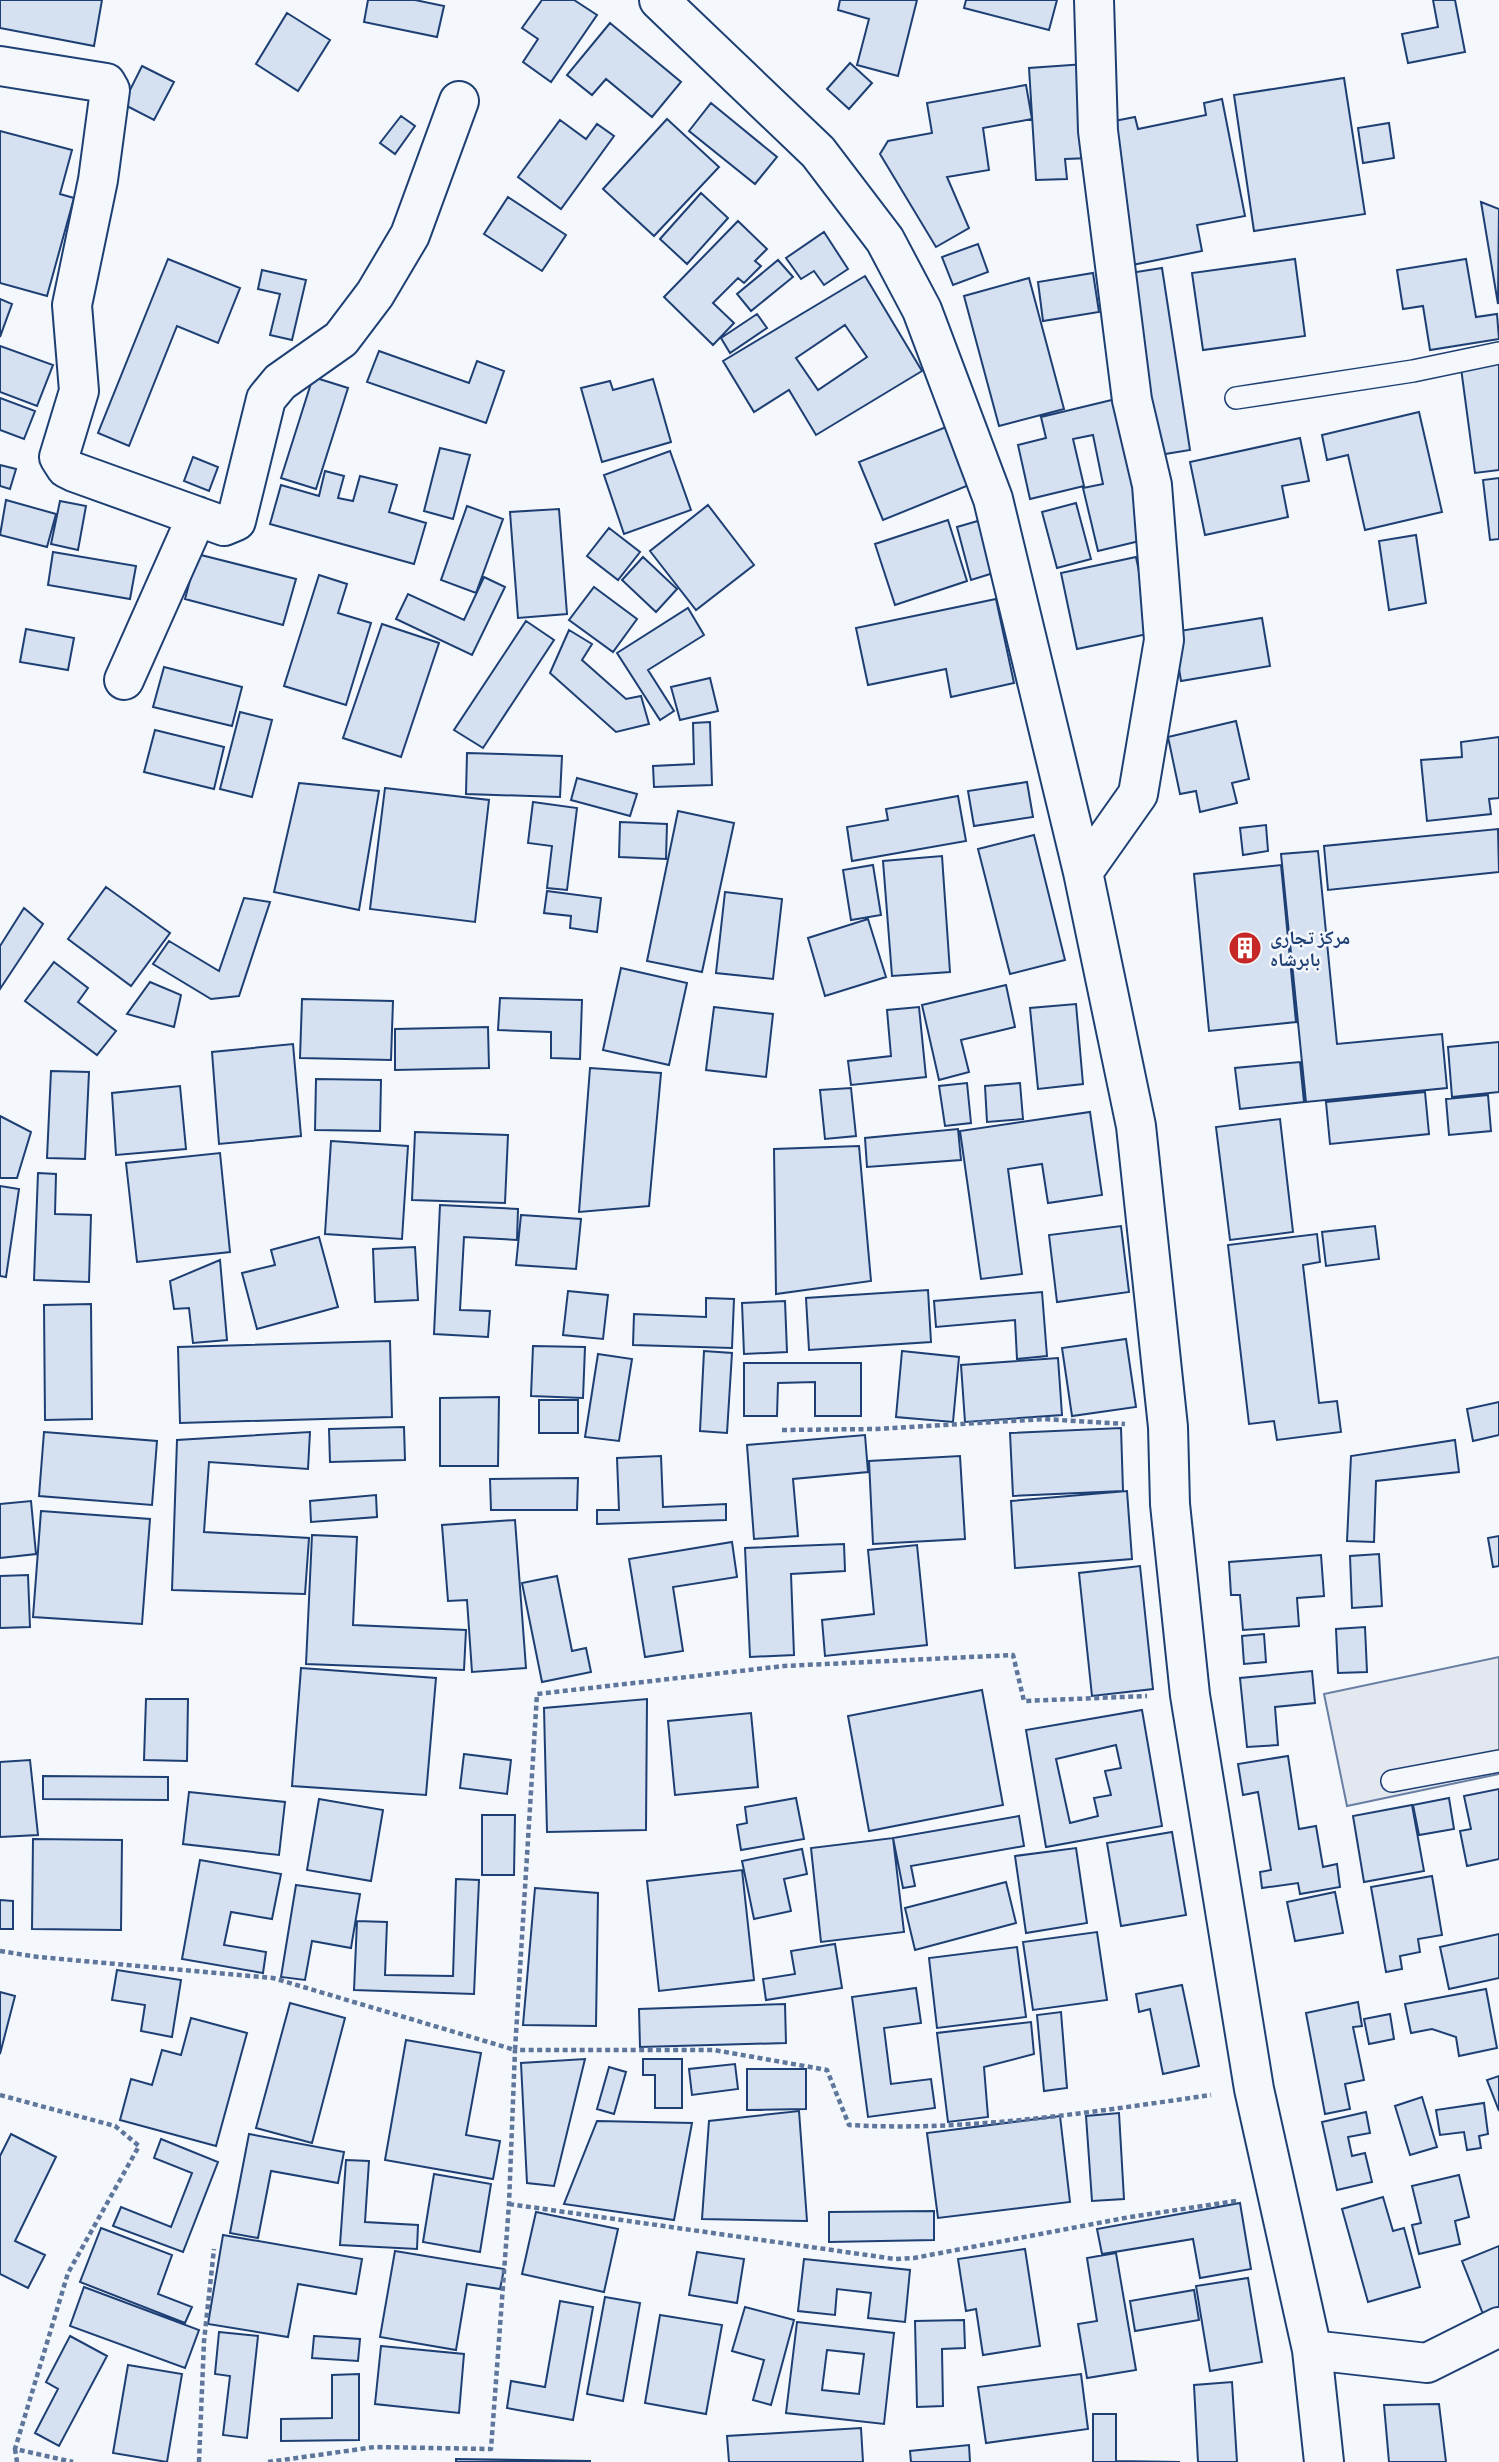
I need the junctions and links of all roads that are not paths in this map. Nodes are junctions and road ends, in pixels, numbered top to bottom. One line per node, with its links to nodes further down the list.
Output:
1 (659, 0): 9 (street)
2 (1094, 0): 9 (street)
3 (0, 66): 7 (street)
4 (459, 102): 7 (street)
5 (1499, 353): 6 (lane)
6 (1236, 398)
7 (197, 516): 8 (street)
8 (124, 680)
9 (1083, 872): 13 (street)
10 (1499, 1761): 11 (lane)
11 (1392, 1781)
12 (1499, 2327): 13 (street)
13 (1312, 2350): 14 (street)
14 (1324, 2462)

